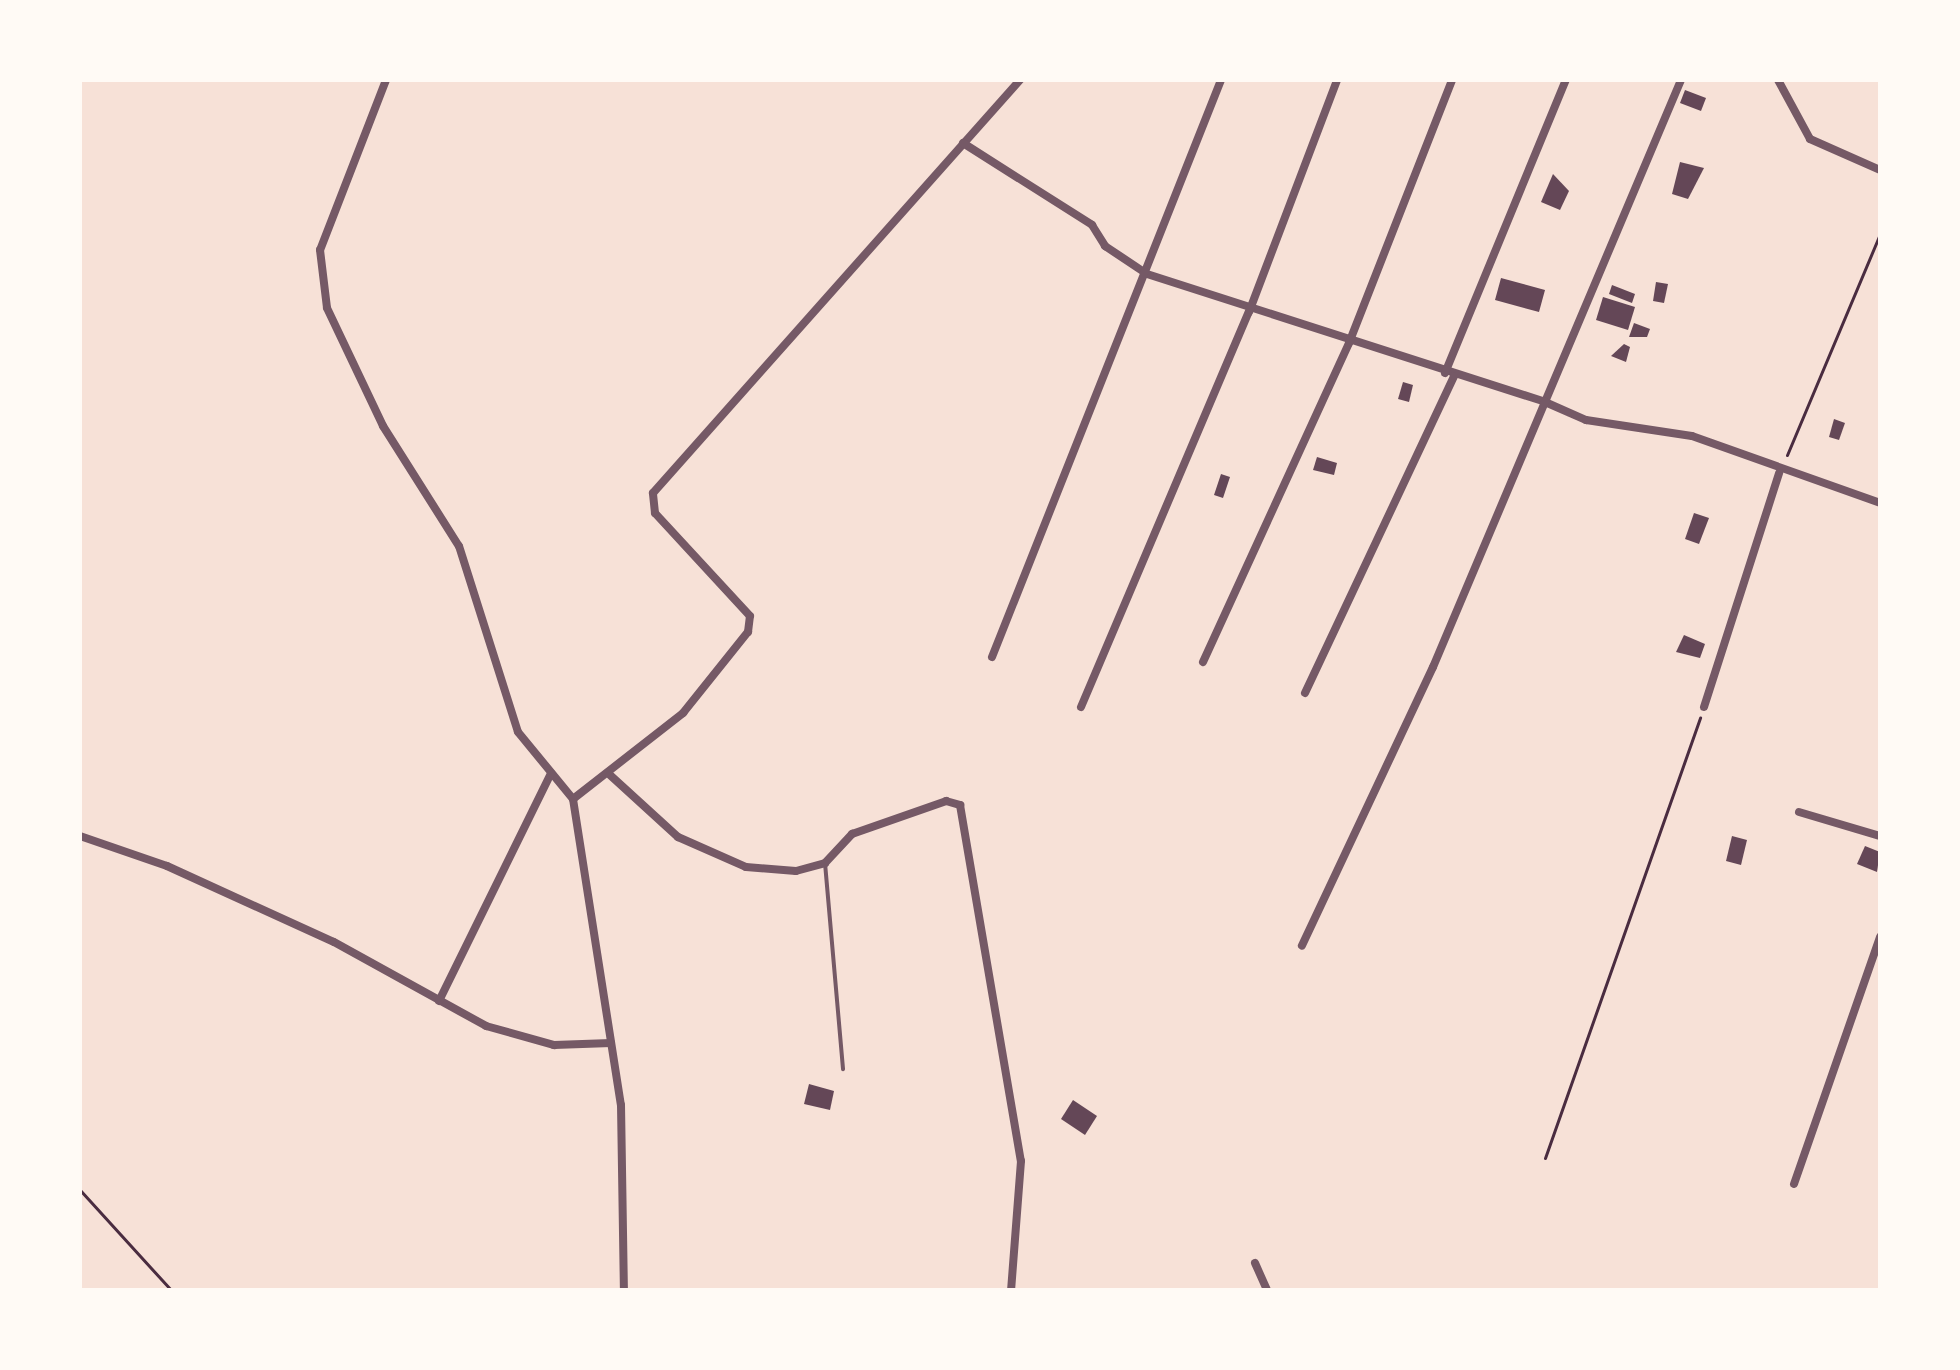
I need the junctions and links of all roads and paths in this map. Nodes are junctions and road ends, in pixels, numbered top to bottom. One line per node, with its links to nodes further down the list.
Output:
1 (386, 80): 24 (street)
2 (1020, 80): 9 (street)
3 (1221, 80): 12 (street)
4 (1337, 80): 13 (street)
5 (1452, 80): 14 (street)
6 (1566, 80): 15 (street)
7 (1681, 80): 16 (street)
8 (1778, 80): 10 (street)
9 (963, 143): 12 (street); 25 (street)
10 (1880, 170)
11 (1880, 234): 17 (path)
12 (1147, 274): 13 (street); 19 (street)
13 (1249, 312): 14 (street); 22 (street)
14 (1349, 343): 15 (street); 20 (street)
15 (1449, 374): 16 (street); 21 (street)
16 (1545, 402): 17 (street); 32 (street)
17 (1779, 473): 18 (street); 23 (street)
18 (1880, 503)
19 (992, 657)
20 (1203, 662)
21 (1305, 693)
22 (1081, 707)
23 (1704, 707): 36 (path)
24 (551, 773): 26 (street); 33 (street)
25 (610, 775): 26 (street); 30 (street)
26 (573, 799): 34 (street)
27 (1799, 812): 29 (street)
28 (80, 836): 33 (street)
29 (1880, 836)
30 (825, 863): 35 (lane); 42 (street)
31 (1880, 937): 37 (street)
32 (1302, 946)
33 (439, 1001): 34 (street)
34 (611, 1043): 41 (street)
35 (843, 1069)
36 (1545, 1158)
37 (1794, 1184)
38 (80, 1190): 40 (path)
39 (1255, 1263): 43 (street)
40 (171, 1290)
41 (624, 1290)
42 (1011, 1290)
43 (1267, 1290)

